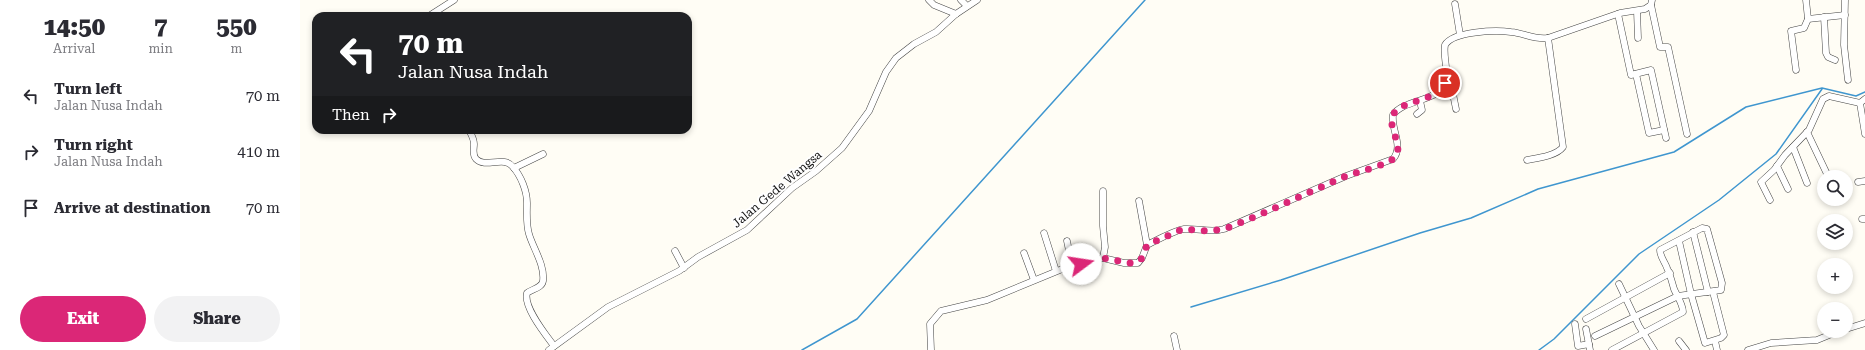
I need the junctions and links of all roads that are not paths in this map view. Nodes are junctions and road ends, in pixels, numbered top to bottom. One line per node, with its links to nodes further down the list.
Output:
1 (454, 0): 11 (street)
2 (929, 0): 12 (street)
3 (961, 0): 9 (street)
4 (977, 0): 9 (street, Jalan Gede Wangsa)
5 (1806, 0): 16 (street)
6 (1845, 0): 14 (street)
7 (1652, 2): 10 (street); 32 (street)
8 (1455, 4): 17 (street)
9 (967, 6): 12 (street, Jalan Gede Wangsa)
10 (1637, 11): 13 (street); 19 (street)
11 (435, 12)
12 (956, 14): 57 (street, Jalan Gede Wangsa)
13 (1618, 14): 18 (street); 22 (street)
14 (1844, 15): 15 (street); 24 (street)
15 (1824, 17): 16 (street); 20 (street)
16 (1808, 19): 21 (street)
17 (1460, 35): 18 (street); 23 (street)
18 (1548, 38): 37 (street)
19 (1638, 38)
20 (1835, 60)
21 (1796, 70)
22 (1636, 74): 29 (street); 29 (street)
23 (1446, 80): 25 (street); 27 (street)
24 (1848, 80)
25 (1420, 101): 28 (street); 52 (street)
26 (1862, 101): 30 (street); 33 (street)
27 (1456, 109)
28 (1418, 114)
29 (1664, 130): 34 (street)
30 (1807, 132): 35 (street); 40 (street)
31 (471, 134): 39 (street)
32 (1687, 134)
33 (1865, 134)
34 (1666, 138)
35 (1793, 147): 38 (street); 43 (street)
36 (543, 154): 39 (street)
37 (1527, 160)
38 (1777, 166): 44 (street); 46 (street)
39 (514, 168): 78 (street)
40 (1825, 170)
41 (1865, 181): 42 (street)
42 (1858, 182)
43 (1807, 183)
44 (1788, 189)
45 (1103, 191): 55 (street)
46 (1770, 200)
47 (1139, 201): 52 (street)
48 (1044, 232): 58 (street)
49 (1693, 232): 50 (street); 62 (street); 62 (street)
50 (1679, 240): 59 (street); 63 (street)
51 (1067, 241): 56 (street)
52 (1147, 245): 55 (street)
53 (675, 251): 57 (street)
54 (1024, 253): 60 (street)
55 (1103, 258): 56 (street)
56 (1072, 266): 58 (street)
57 (684, 268): 78 (street, Jalan Gede Wangsa)
58 (1056, 271): 60 (street)
59 (1670, 273): 64 (street); 65 (street)
60 (1034, 280): 81 (street)
61 (1618, 284): 65 (street)
62 (1711, 292): 63 (street); 76 (street)
63 (1691, 294): 64 (street); 76 (street)
64 (1678, 296): 66 (street); 72 (street)
65 (1625, 297): 66 (street); 67 (street)
66 (1635, 316): 72 (street); 74 (street)
67 (1586, 319)
68 (1865, 323): 70 (street)
69 (1575, 324): 79 (street)
70 (1853, 327)
71 (1586, 328): 79 (street)
72 (1644, 334): 83 (street); 84 (street)
73 (1174, 336): 82 (street)
74 (1595, 336)
75 (1822, 338): 87 (street)
76 (1715, 340): 86 (street)
77 (1679, 341): 85 (street)
78 (554, 346): 80 (street, Jalan Gede Wangsa)
79 (1589, 347)
80 (549, 350)
81 (930, 350)
82 (1177, 350)
83 (1612, 350)
84 (1654, 350)
85 (1686, 350)
86 (1717, 350)
87 (1748, 350)

